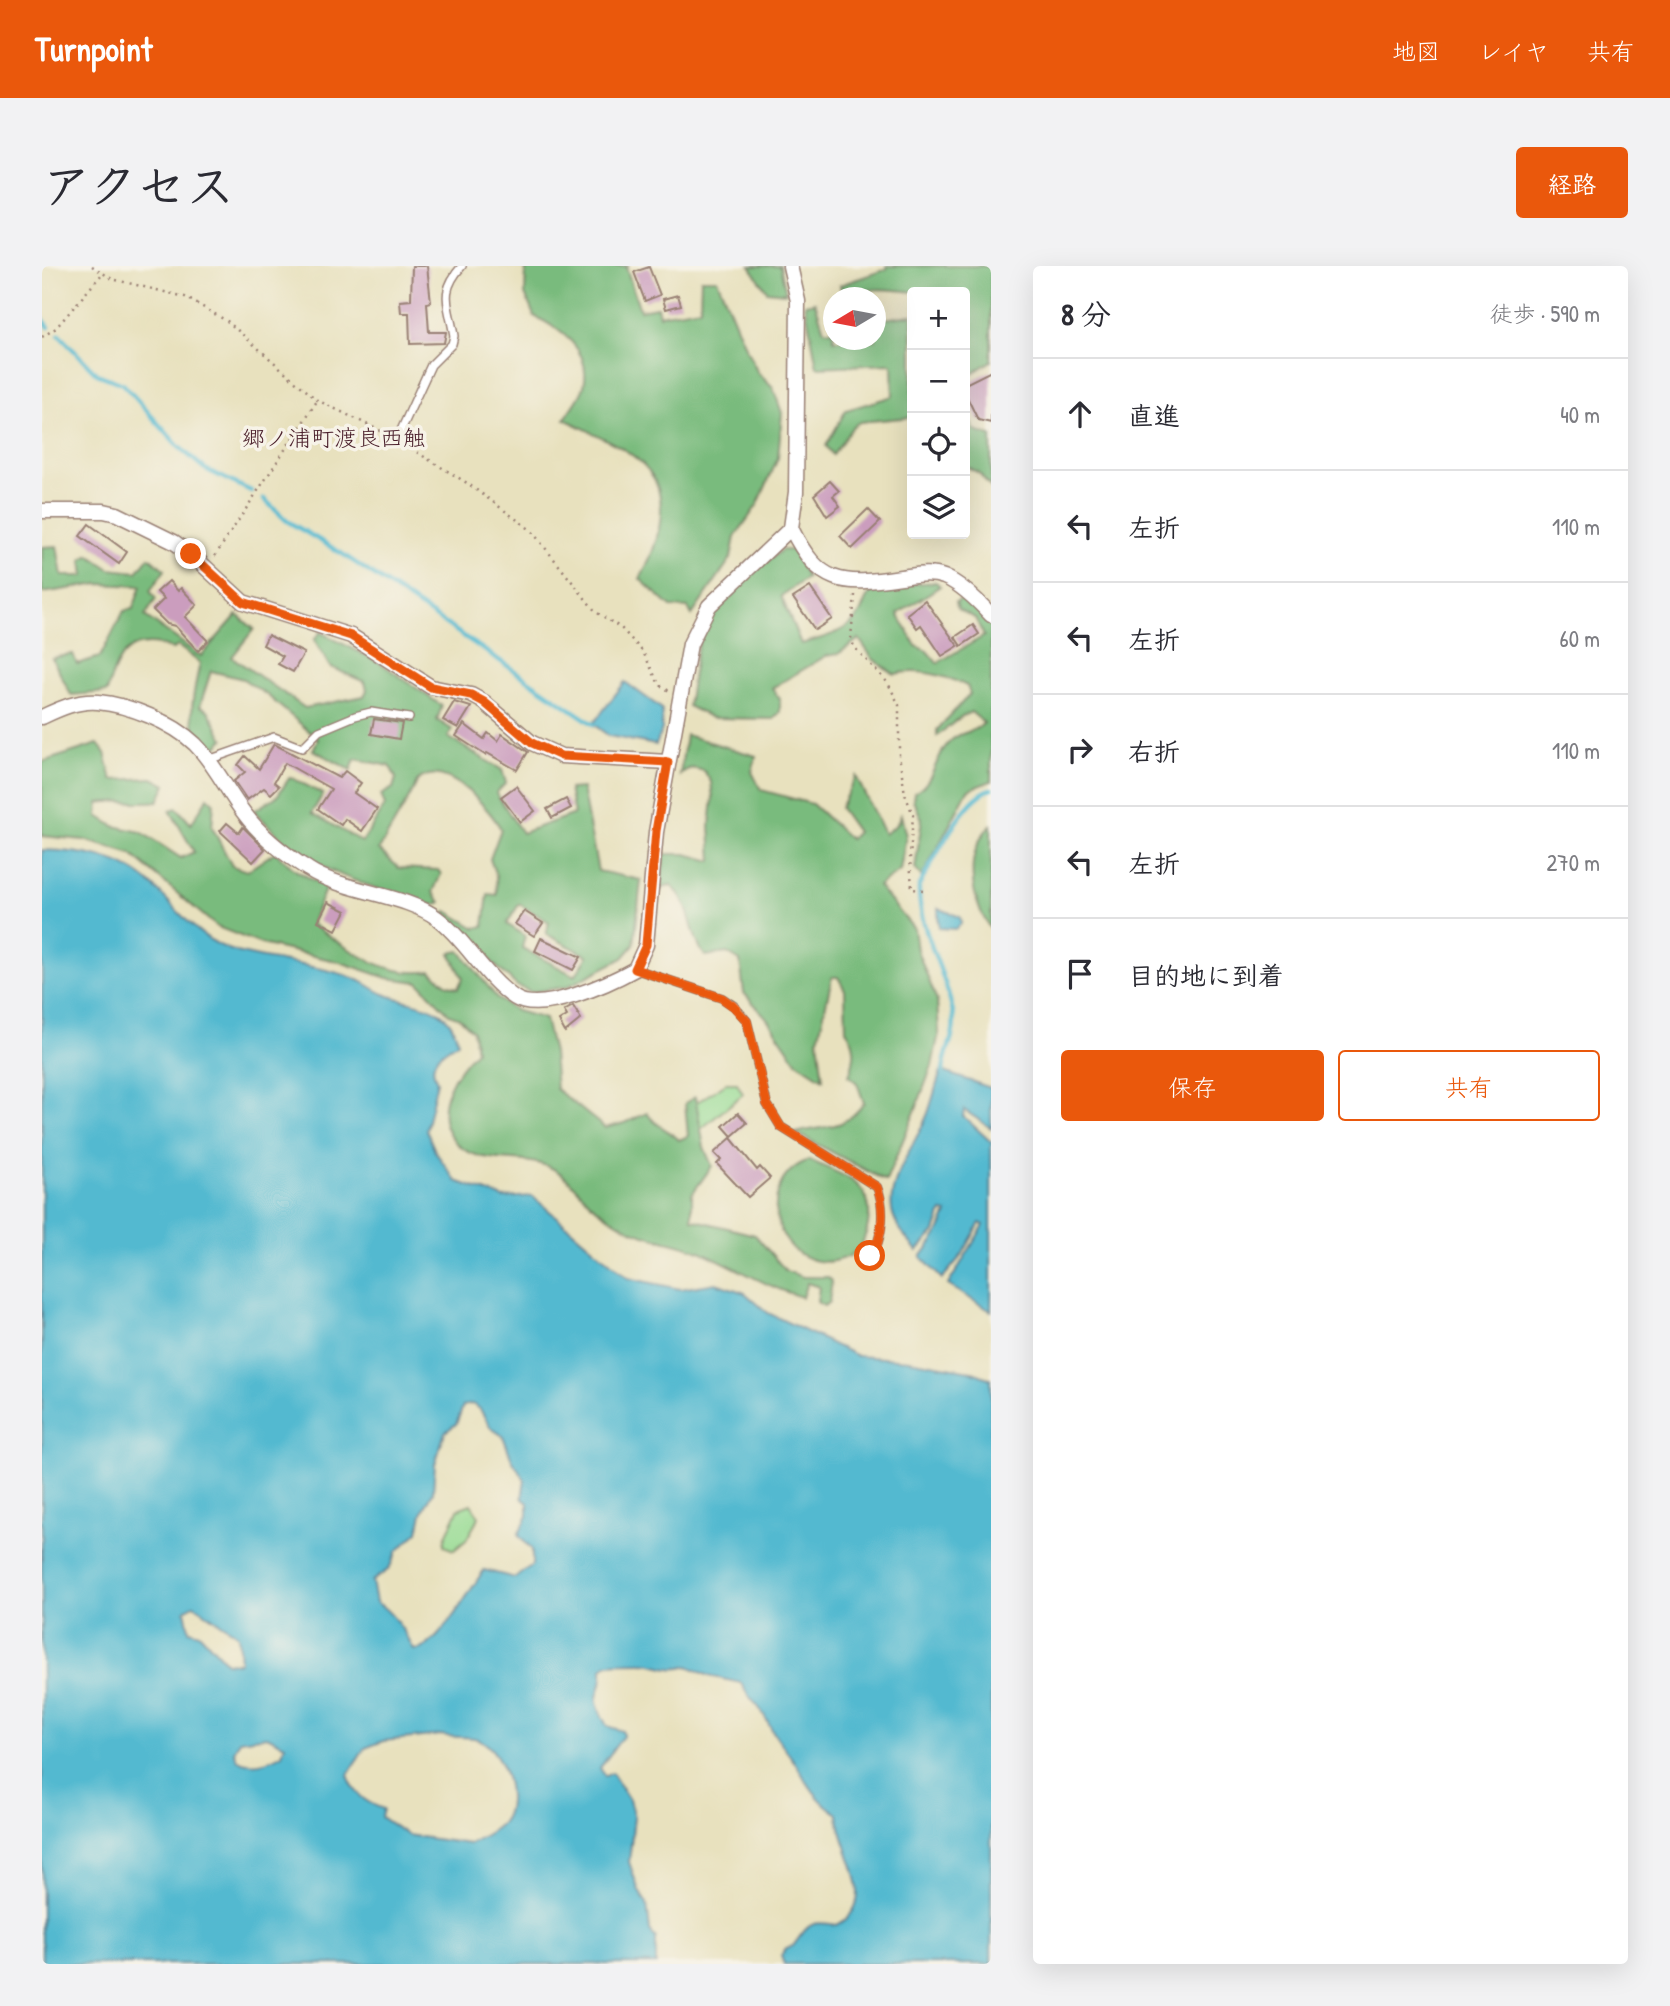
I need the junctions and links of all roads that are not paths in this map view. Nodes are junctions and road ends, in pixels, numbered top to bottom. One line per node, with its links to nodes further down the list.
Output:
1 (461, 266): 3 (lane)
2 (790, 266): 5 (street)
3 (397, 439)
4 (42, 511): 10 (street)
5 (791, 528): 6 (street); 10 (street)
6 (991, 615)
7 (42, 717): 9 (street)
8 (409, 718): 9 (lane)
9 (207, 760): 11 (street)
10 (668, 762): 11 (street)
11 (635, 969): 12 (lane)
12 (870, 1256)

